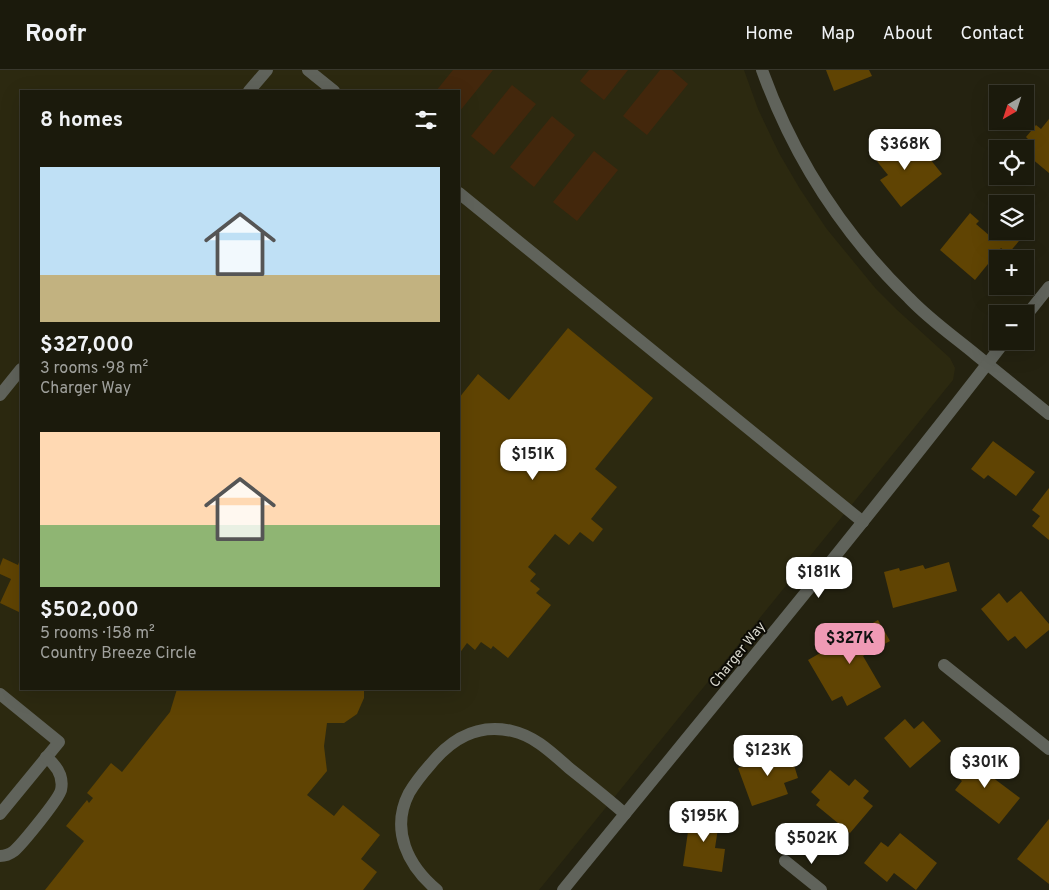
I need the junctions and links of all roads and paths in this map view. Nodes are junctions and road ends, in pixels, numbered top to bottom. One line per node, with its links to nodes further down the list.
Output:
1 (267, 70): 4 (street)
2 (308, 70): 5 (street)
3 (762, 70): 10 (street)
4 (250, 90)
5 (333, 90)
6 (460, 194): 14 (street)
7 (1049, 287): 8 (street)
8 (1034, 306)
9 (999, 350): 10 (street, Charger Way)
10 (988, 364): 13 (street); 14 (street, Charger Way)
11 (20, 370): 12 (street)
12 (0, 395)
13 (1049, 414)
14 (863, 522): 20 (street, Charger Way)
15 (944, 665): 17 (street)
16 (0, 694): 18 (street)
17 (1049, 749)
18 (46, 757): 19 (street); 21 (street)
19 (0, 814)
20 (625, 814): 23 (street); 24 (street, Charger Way)
21 (0, 856)
22 (785, 861): 25 (street)
23 (437, 890)
24 (563, 890)
25 (821, 890)

